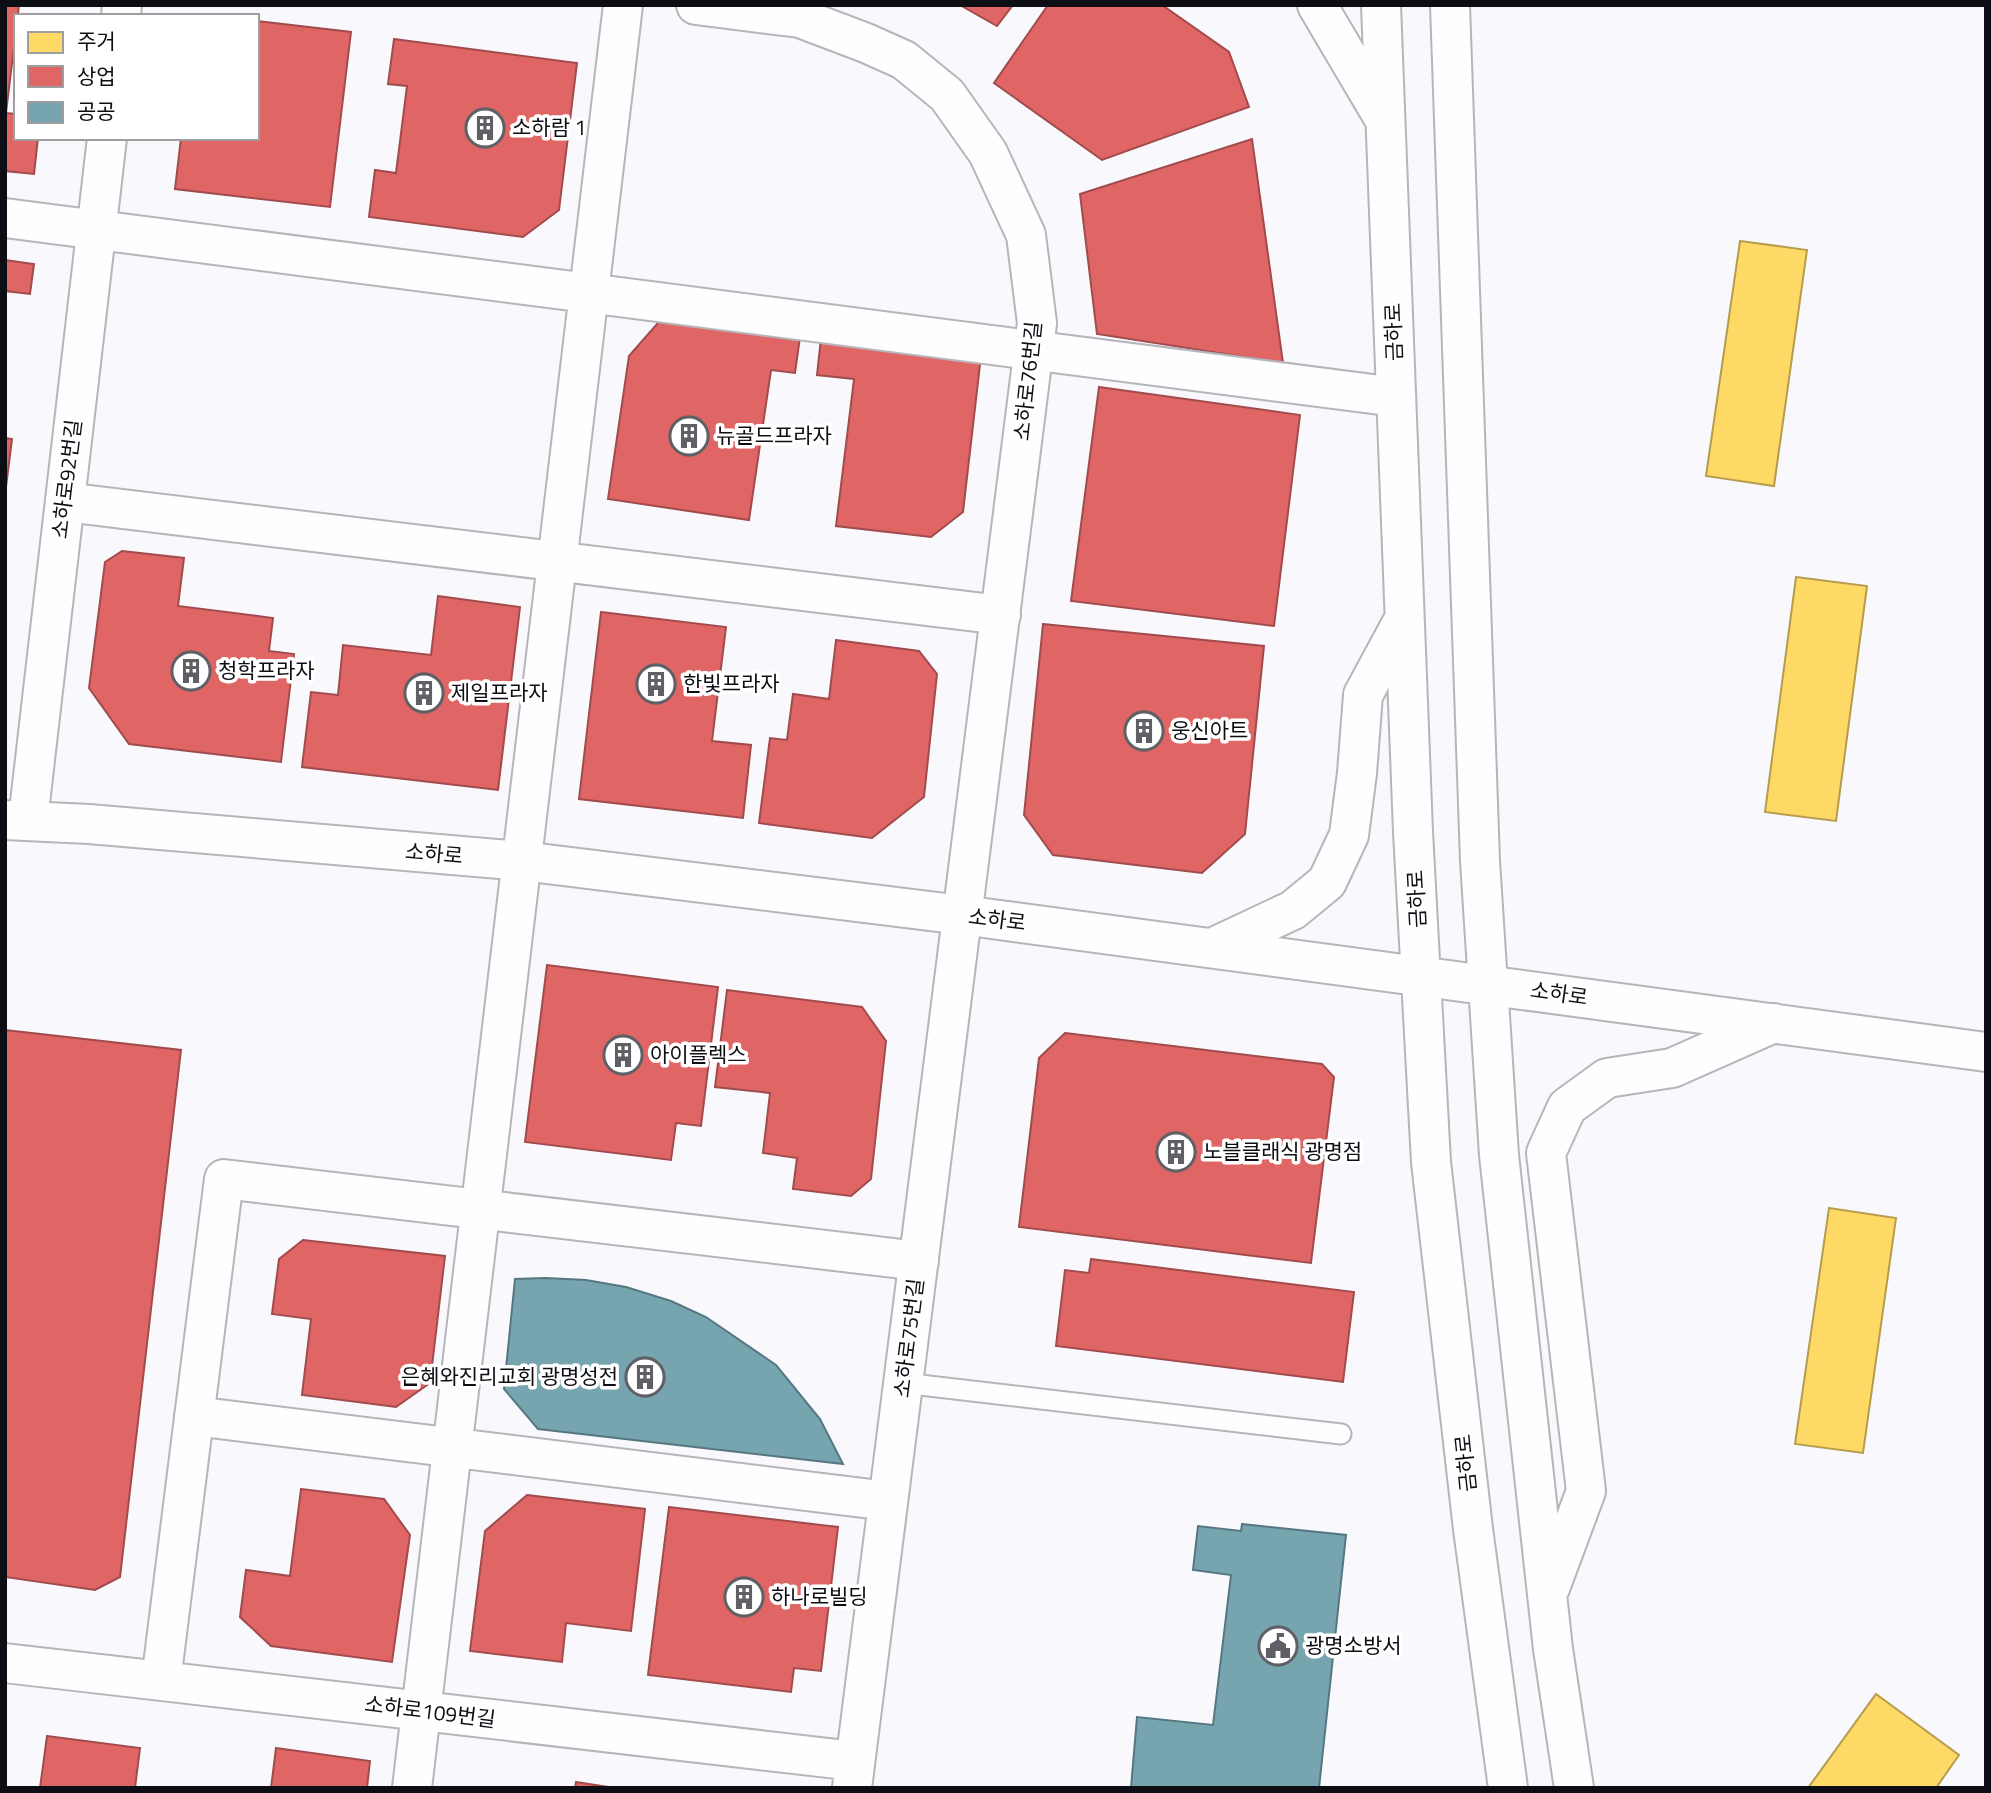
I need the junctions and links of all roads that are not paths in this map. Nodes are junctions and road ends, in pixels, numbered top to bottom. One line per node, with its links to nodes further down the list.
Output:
1 (623, 5): 10 (street)
2 (696, 5): 11 (street, 소하로76번길)
3 (1317, 5): 6 (street)
4 (1381, 5): 6 (street, 금하로)
5 (1451, 5): 22 (street)
6 (1385, 120): 12 (street, 금하로)
7 (107, 140): 9 (street, 소하로92번길)
8 (5, 218): 9 (street)
9 (96, 230): 10 (street); 13 (street, 소하로92번길)
10 (589, 293): 11 (street); 14 (street)
11 (1034, 350): 12 (street); 15 (street, 소하로76번길)
12 (1396, 397): 16 (street, 금하로)
13 (65, 502): 14 (street); 17 (street, 소하로92번길)
14 (557, 562): 15 (street); 18 (street)
15 (1001, 615): 19 (street, 소하로76번길)
16 (1405, 617): 20 (street); 21 (street, 금하로)
17 (16, 820): 18 (street, 소하로)
18 (522, 861): 19 (street, 소하로); 25 (street)
19 (962, 915): 20 (street, 소하로); 26 (street, 소하로75번길)
20 (1212, 948): 21 (street, 소하로)
21 (1422, 975): 22 (street, 소하로); 38 (street, 금하로)
22 (1488, 984): 23 (street, 소하로); 32 (street)
23 (1774, 1023): 24 (street, 소하로); 32 (street)
24 (1986, 1052)
25 (480, 1209): 26 (street); 28 (street); 30 (street)
26 (919, 1261): 27 (street, 소하로75번길)
27 (903, 1383): 29 (lane); 31 (street, 소하로75번길)
28 (194, 1416): 30 (street); 34 (street)
29 (1341, 1434)
30 (452, 1447): 31 (street); 35 (street)
31 (888, 1502): 36 (street, 소하로75번길)
32 (1547, 1596): 39 (street)
33 (5, 1663): 34 (street, 소하로109번길)
34 (161, 1681): 35 (street, 소하로109번길)
35 (421, 1711): 36 (street, 소하로109번길); 37 (street)
36 (853, 1774)
37 (412, 1788)
38 (1508, 1788)
39 (1574, 1788)

